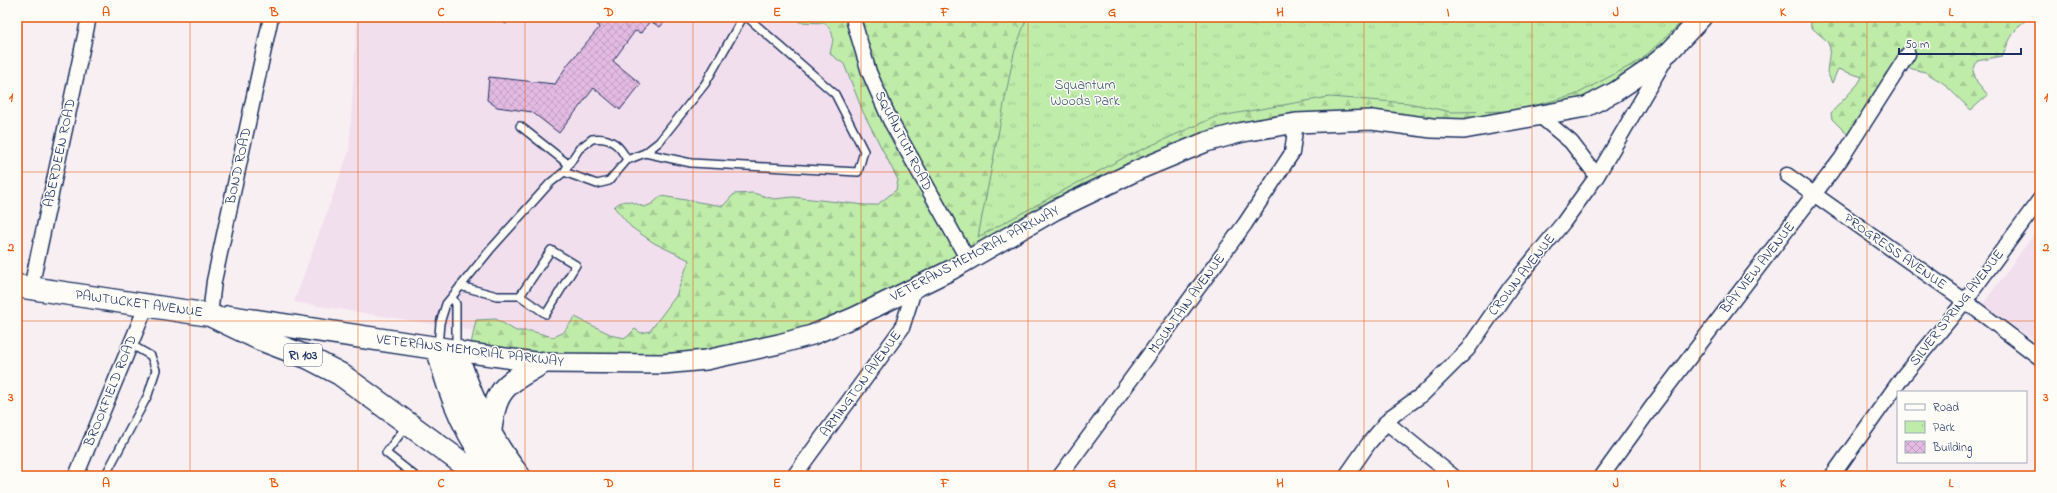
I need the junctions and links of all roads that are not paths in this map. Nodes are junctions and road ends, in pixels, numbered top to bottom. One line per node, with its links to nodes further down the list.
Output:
1 (89, 17): 22 (street, ABERDEEN ROAD)
2 (271, 17): 28 (street, BOND ROAD)
3 (743, 17): 12 (lane)
4 (747, 17): 12 (lane)
5 (854, 17): 20 (street, SQUANTUM ROAD)
6 (1702, 17): 7 (main road, VETERANS MEMORIAL PARKWAY)
7 (1670, 51): 9 (main road, VETERANS MEMORIAL PARKWAY); 17 (street, CROWN AVENUE)
8 (1908, 54): 18 (street, BAY VIEW AVENUE)
9 (1540, 116): 10 (main road, VETERANS MEMORIAL PARKWAY); 17 (street)
10 (1296, 123): 20 (main road, VETERANS MEMORIAL PARKWAY); 43 (street, MOUNTAIN AVENUE)
11 (520, 126): 14 (lane)
12 (645, 154): 13 (lane)
13 (627, 160): 14 (lane); 15 (lane)
14 (568, 164): 15 (lane)
15 (564, 172): 21 (lane)
16 (1786, 175): 18 (street, PROGRESS AVENUE)
17 (1597, 176): 33 (street, CROWN AVENUE)
18 (1814, 195): 26 (street, PROGRESS AVENUE); 46 (street, BAY VIEW AVENUE)
19 (2040, 199): 26 (street, SILVER SPRING AVENUE)
20 (968, 260): 23 (main road, VETERANS MEMORIAL PARKWAY)
21 (460, 286): 24 (lane); 25 (lane)
22 (24, 287): 27 (main road, PAWTUCKET AVENUE / RI 103)
23 (915, 287): 32 (main road, VETERANS MEMORIAL PARKWAY); 42 (street, ARMINGTON AVENUE)
24 (520, 296): 24 (lane)
25 (452, 297): 30 (lane); 30 (lane)
26 (1965, 301): 31 (street, PROGRESS AVENUE); 47 (street, SILVER SPRING AVENUE)
27 (146, 306): 28 (main road, PAWTUCKET AVENUE / RI 103); 29 (street, BROOKFIELD ROAD)
28 (210, 315): 30 (main road, VETERANS MEMORIAL PARKWAY / RI 103); 34 (main road, PAWTUCKET AVENUE / RI 103)
29 (130, 344): 37 (street, BROOKFIELD ROAD); 38 (lane)
30 (447, 350): 32 (main road, VETERANS MEMORIAL PARKWAY); 35 (main road); 40 (main road)
31 (2040, 358)
32 (542, 364): 35 (main road)
33 (1386, 422): 44 (street, CROWN AVENUE); 45 (street)
34 (409, 423): 36 (lane); 39 (main road, PAWTUCKET AVENUE / RI 103)
35 (490, 435): 41 (main road)
36 (411, 475)
37 (76, 476)
38 (105, 476)
39 (480, 476)
40 (497, 476)
41 (519, 476)
42 (794, 476)
43 (1060, 476)
44 (1346, 476)
45 (1453, 476)
46 (1602, 476)
47 (1832, 476)

